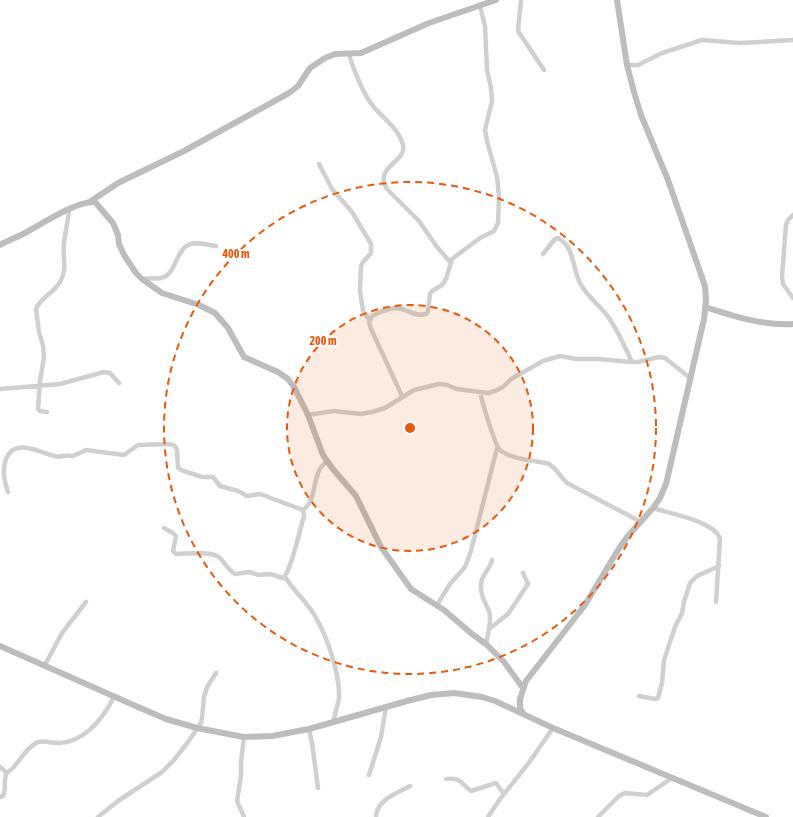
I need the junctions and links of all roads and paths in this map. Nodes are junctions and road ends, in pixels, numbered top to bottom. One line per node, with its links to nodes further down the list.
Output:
1 (496, 0): 4 (main road)
2 (521, 0): 8 (street)
3 (617, 0): 7 (main road)
4 (480, 6): 6 (main road); 16 (street)
5 (793, 40): 7 (street)
6 (349, 54): 10 (main road); 16 (street)
7 (627, 66): 19 (main road)
8 (544, 70)
9 (319, 164): 20 (street)
10 (92, 201): 11 (main road); 17 (main road)
11 (69, 210): 13 (main road); 25 (street)
12 (793, 215): 18 (street)
13 (0, 245)
14 (216, 246): 17 (street)
15 (543, 254): 22 (street)
16 (451, 263): 20 (street)
17 (142, 279): 30 (main road)
18 (793, 298)
19 (705, 307): 21 (main road); 23 (main road)
20 (370, 321): 28 (street)
21 (793, 324)
22 (632, 362): 23 (street); 27 (street)
23 (690, 378): 34 (main road)
24 (119, 383): 25 (street)
25 (39, 386): 26 (street); 29 (street)
26 (0, 389)
27 (480, 392): 28 (street); 31 (street)
28 (402, 396): 30 (street)
29 (47, 412)
30 (308, 415): 32 (main road)
31 (497, 448): 36 (street); 44 (street)
32 (327, 461): 35 (street); 44 (main road)
33 (8, 492): 35 (street)
34 (653, 508): 36 (main road); 39 (street)
35 (303, 510): 41 (street)
36 (641, 522): 50 (main road)
37 (164, 528): 41 (street)
38 (492, 560): 45 (street)
39 (718, 566): 43 (street); 51 (street)
40 (523, 573): 45 (street)
41 (285, 577): 56 (street)
42 (86, 602): 48 (street)
43 (716, 602)
44 (437, 605): 46 (main road)
45 (488, 629): 46 (street)
46 (486, 644): 50 (main road)
47 (0, 646): 48 (main road)
48 (45, 665): 52 (main road)
49 (216, 673): 57 (street)
50 (522, 691): 53 (main road); 55 (main road)
51 (639, 696)
52 (114, 697): 57 (main road); 62 (street)
53 (506, 706): 54 (main road); 55 (main road)
54 (386, 707): 56 (main road); 63 (street)
55 (523, 713): 59 (main road)
56 (334, 722): 58 (main road)
57 (197, 728): 60 (main road); 70 (street)
58 (309, 728): 60 (main road); 67 (street)
59 (553, 728): 64 (main road); 68 (street)
60 (244, 737): 71 (street)
61 (0, 767): 62 (street)
62 (7, 773): 69 (street)
63 (369, 775)
64 (672, 778): 74 (street); 75 (main road)
65 (446, 779): 68 (street)
66 (410, 786): 72 (street)
67 (318, 788)
68 (504, 794): 73 (street)
69 (0, 797)
70 (98, 817)
71 (244, 817)
72 (376, 817)
73 (488, 817)
74 (598, 817)
75 (766, 817)

